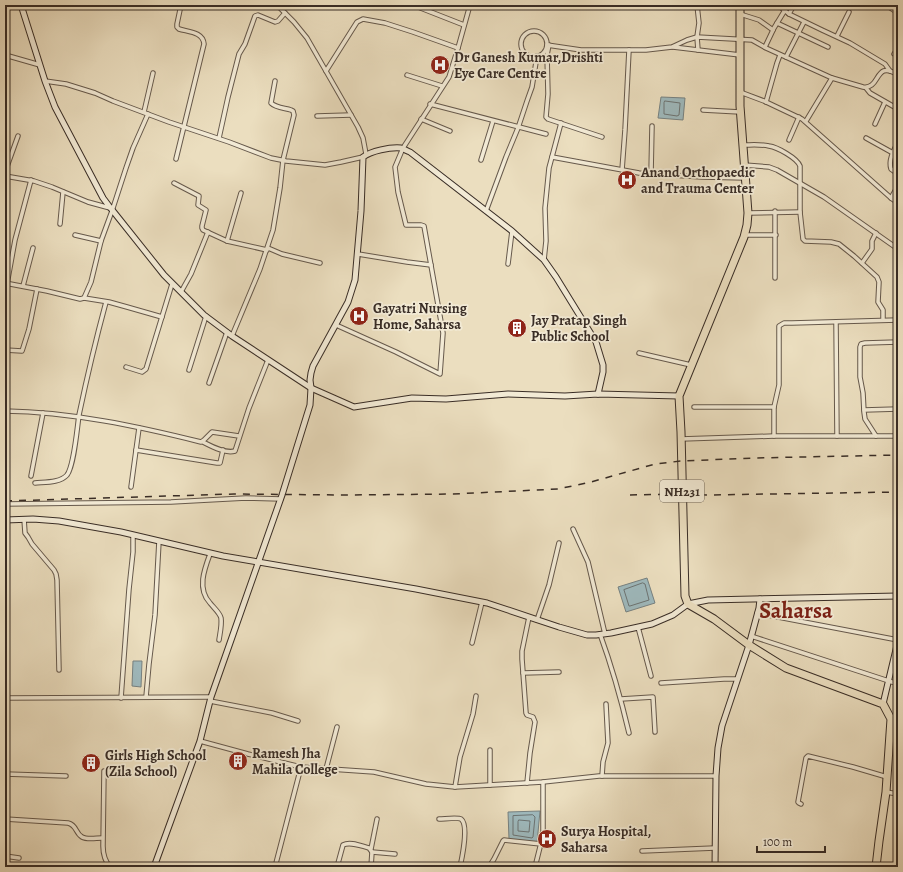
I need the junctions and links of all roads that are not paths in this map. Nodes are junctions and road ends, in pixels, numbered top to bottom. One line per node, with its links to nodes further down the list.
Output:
1 (21, 5): 39 (main road)
2 (181, 5): 68 (street)
3 (277, 5): 13 (street)
4 (413, 5): 19 (street)
5 (470, 5): 19 (street)
6 (697, 5): 23 (street)
7 (740, 5): 15 (highway, NH231)
8 (778, 5): 11 (street)
9 (794, 5): 16 (street)
10 (886, 5): 14 (street)
11 (785, 10): 16 (street); 18 (street)
12 (849, 12): 22 (street)
13 (285, 13): 41 (street); 73 (street)
14 (898, 13)
15 (740, 14): 20 (street); 24 (highway, NH231)
16 (789, 14): 17 (street)
17 (804, 22): 21 (street); 22 (street)
18 (777, 23): 20 (street); 21 (street)
19 (464, 25): 29 (street)
20 (773, 30): 27 (street)
21 (798, 34): 28 (street); 38 (street)
22 (837, 36): 40 (street)
23 (697, 37): 24 (street); 26 (street); 32 (street)
24 (740, 40): 27 (street); 35 (highway, NH231)
25 (548, 45): 31 (street); 37 (street); 37 (street); 65 (street)
26 (672, 47): 31 (street); 32 (street)
27 (765, 47): 36 (street)
28 (828, 47)
29 (458, 48): 41 (street); 48 (street)
30 (898, 48): 33 (street)
31 (629, 50): 87 (street)
32 (698, 50): 35 (street)
33 (894, 54)
34 (5, 55): 39 (street)
35 (740, 55): 50 (highway, NH231)
36 (780, 55): 38 (street); 51 (street)
37 (537, 56): 69 (street)
38 (786, 57): 45 (street)
39 (40, 65): 47 (main road)
40 (890, 70): 44 (street); 49 (street)
41 (326, 71): 59 (street)
42 (153, 73): 56 (street)
43 (407, 75): 48 (street)
44 (898, 75)
45 (832, 78): 49 (street); 64 (street)
46 (275, 80): 84 (street)
47 (45, 81): 56 (street); 101 (main road)
48 (442, 86): 53 (street)
49 (866, 88): 52 (street)
50 (740, 92): 51 (street); 57 (highway, NH231)
51 (766, 102): 61 (street)
52 (885, 102): 54 (street); 66 (street)
53 (430, 104): 62 (street); 63 (street)
54 (898, 108)
55 (703, 110): 57 (street)
56 (144, 112): 58 (street)
57 (740, 112): 78 (highway, NH231)
58 (148, 114): 68 (street); 101 (street)
59 (351, 115): 60 (street); 81 (street)
60 (317, 116)
61 (799, 117): 64 (street); 76 (street)
62 (421, 119): 70 (street); 79 (street)
63 (493, 121): 69 (street); 85 (street)
64 (806, 121): 99 (street)
65 (561, 123): 74 (street); 82 (street)
66 (875, 124)
67 (652, 126): 89 (street)
68 (184, 127): 73 (street); 83 (street)
69 (518, 128): 71 (street); 102 (street)
70 (450, 131)
71 (546, 134)
72 (18, 136): 88 (street)
73 (219, 138): 84 (street)
74 (602, 138)
75 (866, 138): 80 (street)
76 (789, 140)
77 (898, 142): 80 (street)
78 (743, 145): 86 (highway, NH231); 95 (street)
79 (403, 148): 81 (main road); 102 (main road); 123 (street)
80 (893, 153): 90 (street)
81 (365, 156): 84 (street); 118 (main road)
82 (552, 157): 87 (street); 119 (street)
83 (176, 159)
84 (283, 160): 116 (street)
85 (480, 160)
86 (744, 165): 92 (highway, NH231); 95 (street)
87 (622, 170): 89 (street)
88 (5, 172)
89 (651, 174): 92 (street)
90 (898, 174)
91 (5, 176): 93 (street)
92 (746, 178): 105 (highway, NH231)
93 (31, 180): 97 (street); 125 (street)
94 (174, 183): 108 (street)
95 (800, 184): 104 (street); 109 (street)
96 (898, 186): 99 (street)
97 (63, 192): 101 (street); 106 (street)
98 (241, 193): 114 (street)
99 (891, 198): 100 (street)
100 (898, 203)
101 (111, 209): 113 (street); 126 (main road)
102 (486, 211): 107 (main road)
103 (776, 212): 104 (street); 105 (street); 112 (street)
104 (800, 212): 121 (street)
105 (748, 213): 111 (highway, NH231)
106 (60, 224)
107 (512, 231): 119 (main road); 122 (street)
108 (208, 232): 114 (street); 129 (street)
109 (876, 233): 117 (street); 121 (street)
110 (75, 235): 113 (street)
111 (744, 235): 112 (street); 143 (highway, NH231)
112 (776, 236): 124 (street)
113 (101, 241): 130 (street)
114 (227, 241): 116 (street)
115 (33, 248): 127 (street)
116 (267, 249): 120 (street); 138 (street)
117 (898, 249)
118 (358, 254): 123 (street); 137 (main road)
119 (544, 260): 148 (main road)
120 (320, 263)
121 (862, 263): 134 (street)
122 (508, 264)
123 (431, 265): 137 (street)
124 (775, 278)
125 (6, 284): 127 (street)
126 (172, 284): 129 (main road); 133 (street)
127 (23, 286): 128 (street)
128 (37, 289): 130 (street); 140 (street)
129 (181, 292): 132 (main road)
130 (84, 298): 131 (street)
131 (106, 302): 133 (street); 156 (street)
132 (206, 316): 138 (main road); 145 (street)
133 (162, 317): 144 (street)
134 (882, 320): 135 (street); 136 (street)
135 (898, 320)
136 (836, 322): 151 (street); 160 (street)
137 (336, 325): 147 (main road)
138 (229, 334): 142 (main road); 146 (street)
139 (898, 342): 153 (street)
140 (5, 350)
141 (639, 353): 143 (street)
142 (268, 360): 147 (main road); 158 (street)
143 (691, 365): 149 (highway, NH231)
144 (126, 367)
145 (189, 370)
146 (209, 383)
147 (311, 388): 148 (main road); 170 (main road)
148 (598, 394): 149 (main road)
149 (679, 396): 163 (highway, NH231)
150 (694, 407): 151 (street)
151 (774, 407): 159 (street)
152 (898, 409): 153 (street)
153 (864, 410): 161 (street)
154 (5, 411): 155 (street)
155 (43, 412): 156 (street); 167 (street)
156 (79, 417): 157 (street); 168 (street)
157 (139, 428): 164 (street); 165 (street)
158 (239, 436): 164 (street); 166 (street)
159 (774, 436): 160 (street); 163 (street)
160 (837, 436): 161 (street)
161 (876, 436): 162 (street)
162 (898, 436)
163 (680, 439): 183 (highway, NH231)
164 (203, 442): 166 (street)
165 (136, 450): 166 (street); 169 (street)
166 (223, 450)
167 (31, 476)
168 (35, 483)
169 (131, 487)
170 (281, 499): 171 (street); 179 (main road)
171 (5, 504)
172 (24, 519): 173 (main road); 175 (main road); 194 (street)
173 (5, 520)
174 (573, 529): 188 (street)
175 (133, 535): 176 (main road); 204 (street)
176 (158, 541): 178 (main road); 205 (street)
177 (559, 543): 186 (street)
178 (210, 554): 179 (main road); 190 (street)
179 (259, 563): 182 (main road); 206 (main road)
180 (898, 596): 181 (main road)
181 (760, 599): 183 (main road); 184 (main road)
182 (482, 602): 185 (main road); 192 (street)
183 (688, 604): 187 (main road); 193 (highway)
184 (757, 614): 189 (main road); 191 (street)
185 (529, 617): 186 (main road); 196 (street)
186 (537, 620): 188 (main road)
187 (638, 627): 188 (main road); 197 (street)
188 (603, 634): 207 (street)
189 (751, 636): 193 (main road); 200 (street)
190 (219, 640)
191 (898, 641): 200 (main road)
192 (472, 643)
193 (749, 645): 198 (main road); 209 (highway)
194 (59, 670)
195 (559, 672): 196 (street)
196 (523, 673): 225 (street)
197 (651, 676)
198 (738, 679): 199 (street); 222 (main road)
199 (661, 682)
200 (889, 682): 201 (street); 209 (main road)
201 (898, 684)
202 (476, 696): 227 (street)
203 (5, 698): 204 (street)
204 (121, 698): 205 (street)
205 (146, 698): 206 (street)
206 (211, 699): 210 (street); 214 (main road)
207 (621, 699): 212 (street); 213 (street)
208 (606, 704): 221 (street)
209 (884, 704): 223 (highway)
210 (298, 720)
211 (337, 727): 217 (street)
212 (655, 732)
213 (629, 733)
214 (200, 740): 216 (street); 243 (main road)
215 (490, 750): 226 (street)
216 (301, 767): 217 (street); 244 (street)
217 (326, 768): 227 (street)
218 (104, 771): 234 (street)
219 (5, 774): 220 (street)
220 (66, 776)
221 (602, 776): 222 (street); 224 (street)
222 (716, 776): 236 (main road)
223 (887, 777): 228 (highway); 230 (street)
224 (543, 782): 225 (street); 235 (street)
225 (527, 783): 226 (street)
226 (490, 785): 227 (street)
227 (455, 787)
228 (886, 792): 229 (street); 251 (highway)
229 (898, 794)
230 (802, 804)
231 (5, 819): 234 (street)
232 (377, 819): 237 (street)
233 (439, 819): 247 (street)
234 (102, 838): 242 (street)
235 (541, 844): 248 (street); 249 (street)
236 (715, 848): 238 (street); 250 (main road)
237 (372, 851): 239 (street); 245 (street); 246 (street)
238 (642, 851)
239 (395, 854)
240 (5, 856): 241 (street)
241 (19, 858)
242 (110, 867)
243 (154, 867)
244 (275, 867)
245 (338, 867)
246 (371, 867)
247 (460, 867)
248 (489, 867)
249 (535, 867)
250 (715, 867)
251 (876, 867)

